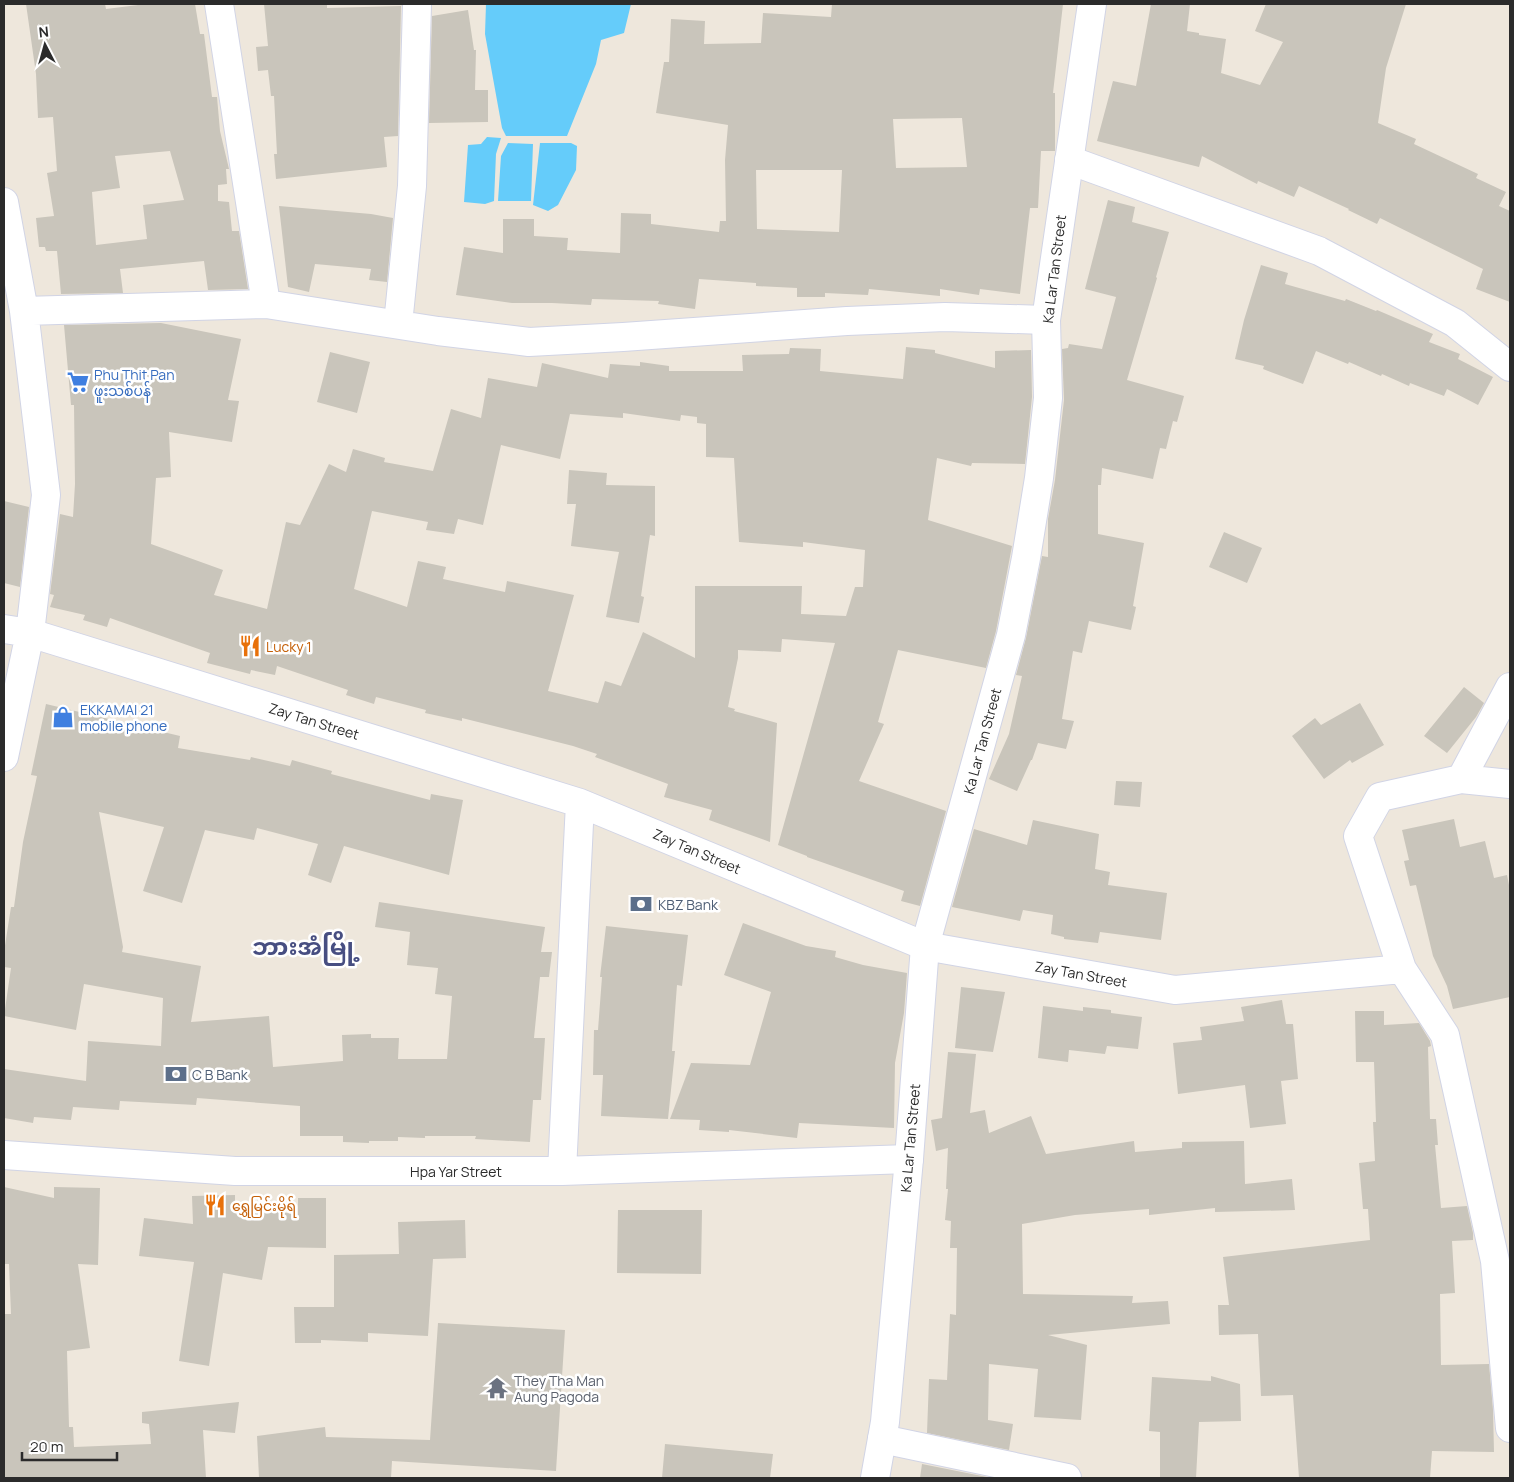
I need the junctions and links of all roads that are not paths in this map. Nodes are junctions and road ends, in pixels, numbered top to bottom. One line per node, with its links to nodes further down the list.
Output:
1 (219, 4): 6 (street)
2 (417, 4): 9 (street)
3 (1092, 4): 4 (street, Ka Lar Tan Street)
4 (1069, 160): 8 (street, Ka Lar Tan Street); 10 (street)
5 (4, 202): 7 (street)
6 (266, 304): 7 (street); 9 (street)
7 (24, 311): 11 (street)
8 (1046, 320): 9 (street); 17 (street, Ka Lar Tan Street)
9 (398, 324)
10 (1510, 367)
11 (17, 631): 13 (street); 16 (street, Zay Tan Street)
12 (1510, 687): 14 (street)
13 (4, 757)
14 (1461, 779): 15 (street); 18 (street)
15 (1510, 784)
16 (580, 802): 17 (street, Zay Tan Street); 21 (street)
17 (925, 946): 18 (street, Zay Tan Street); 20 (street, Ka Lar Tan Street)
18 (1402, 969): 22 (street)
19 (4, 1155): 21 (street, Hpa Yar Street)
20 (909, 1159): 21 (street, Hpa Yar Street); 23 (street, Ka Lar Tan Street)
21 (562, 1172)
22 (1510, 1428)
23 (882, 1439): 24 (street, Ka Lar Tan Street); 25 (street)
24 (875, 1478)
25 (1067, 1478)

